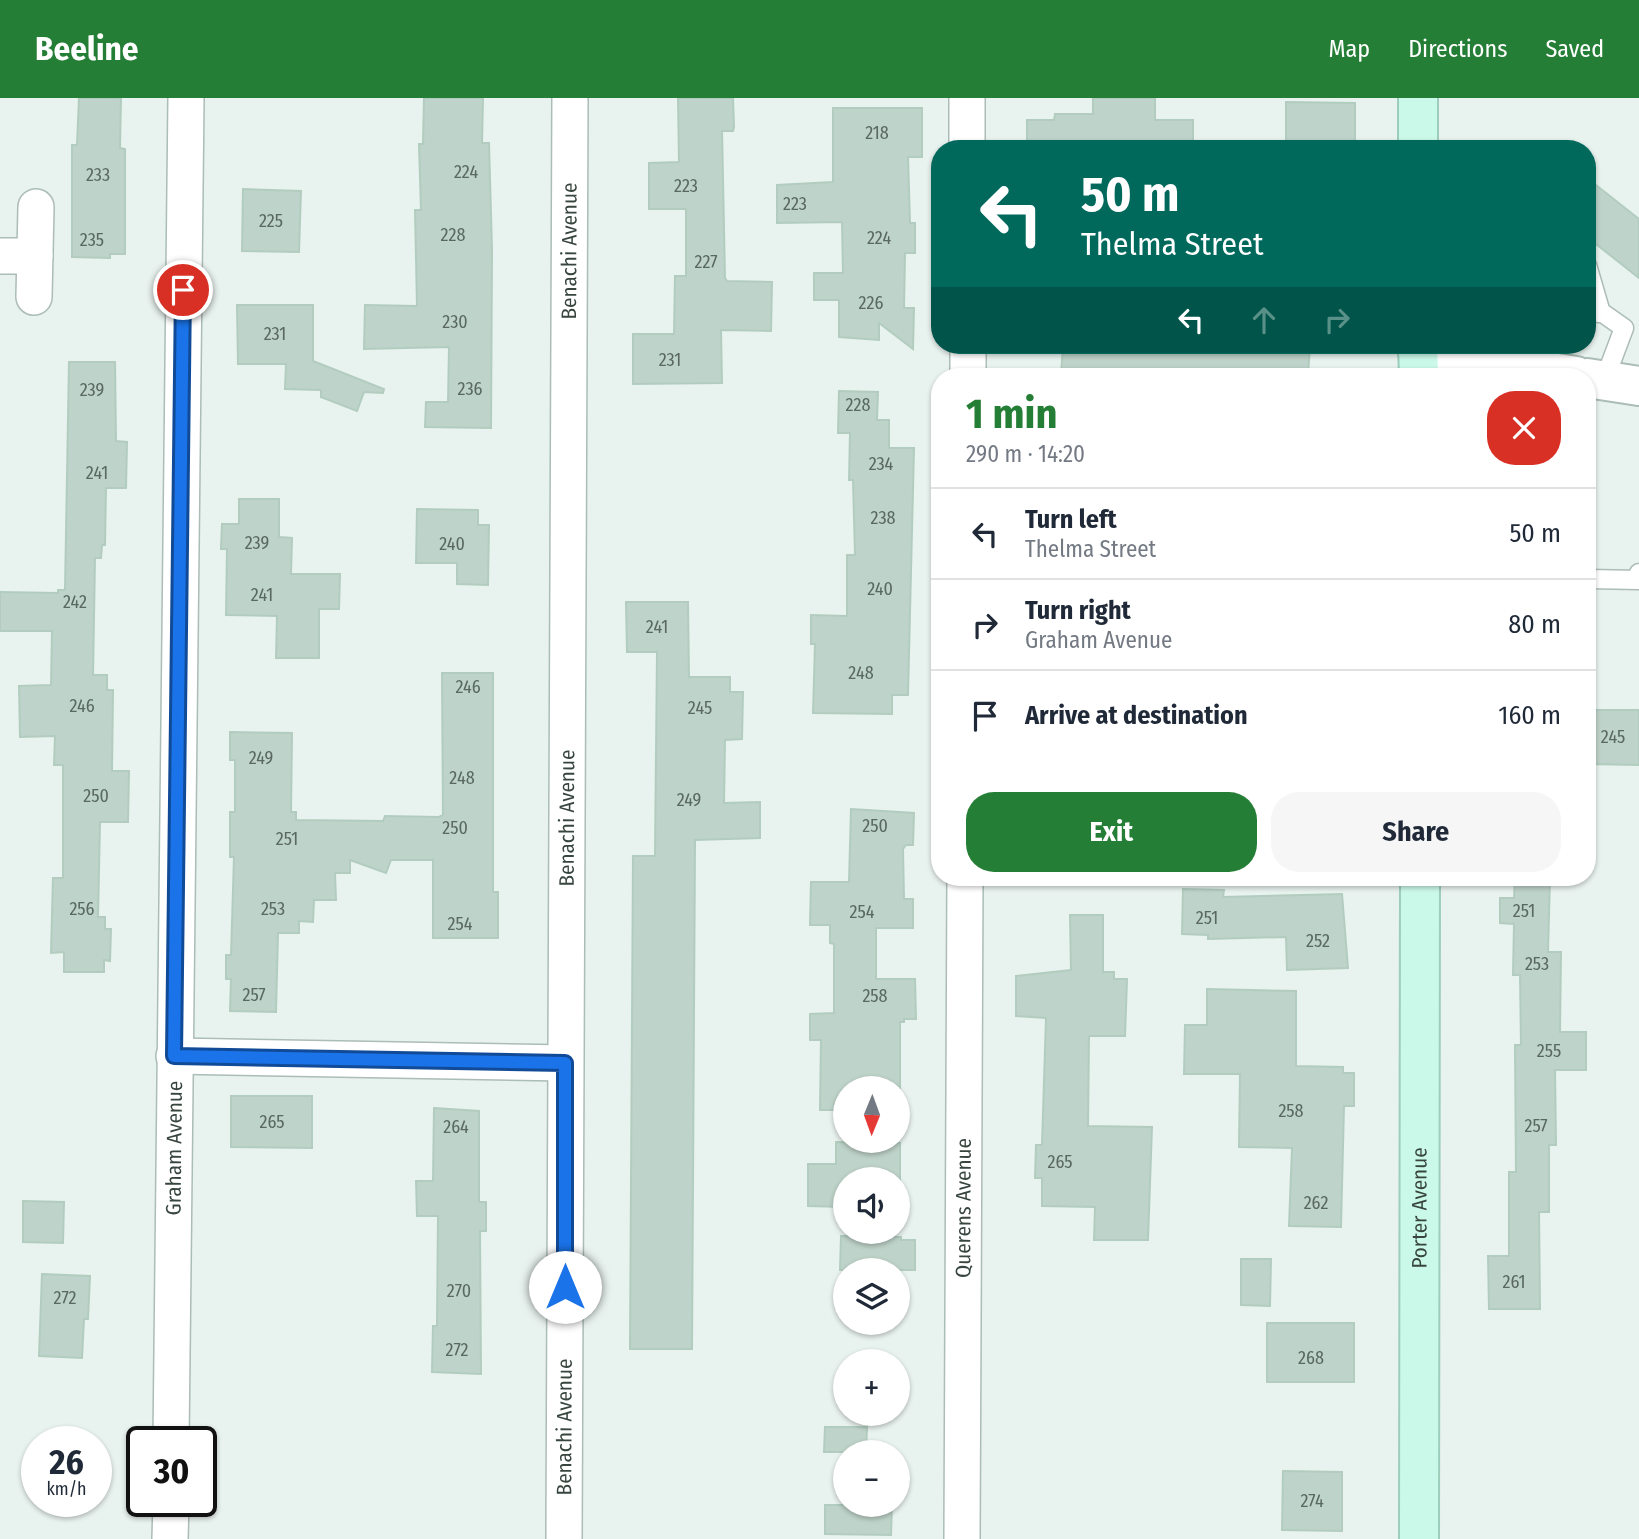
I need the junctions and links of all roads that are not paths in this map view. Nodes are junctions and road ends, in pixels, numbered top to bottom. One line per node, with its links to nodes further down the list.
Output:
1 (186, 98): 19 (street, Graham Avenue)
2 (570, 98): 20 (street, Benachi Avenue)
3 (967, 98): 5 (street)
4 (1418, 98): 6 (main road)
5 (967, 140)
6 (1418, 140)
7 (36, 207): 9 (street)
8 (0, 256): 9 (street)
9 (35, 256): 10 (street)
10 (34, 297)
11 (1596, 312): 14 (lane)
12 (1418, 357): 13 (street)
13 (1506, 368)
14 (1602, 380)
15 (1639, 573): 16 (lane)
16 (1596, 579)
17 (965, 886): 25 (street, Querens Avenue)
18 (1420, 886): 26 (main road, Porter Avenue)
19 (174, 1056): 20 (street); 21 (street, Graham Avenue)
20 (565, 1063): 24 (street, Benachi Avenue)
21 (171, 1426)
22 (171, 1517): 23 (street)
23 (170, 1539)
24 (564, 1539)
25 (962, 1539)
26 (1419, 1539)

